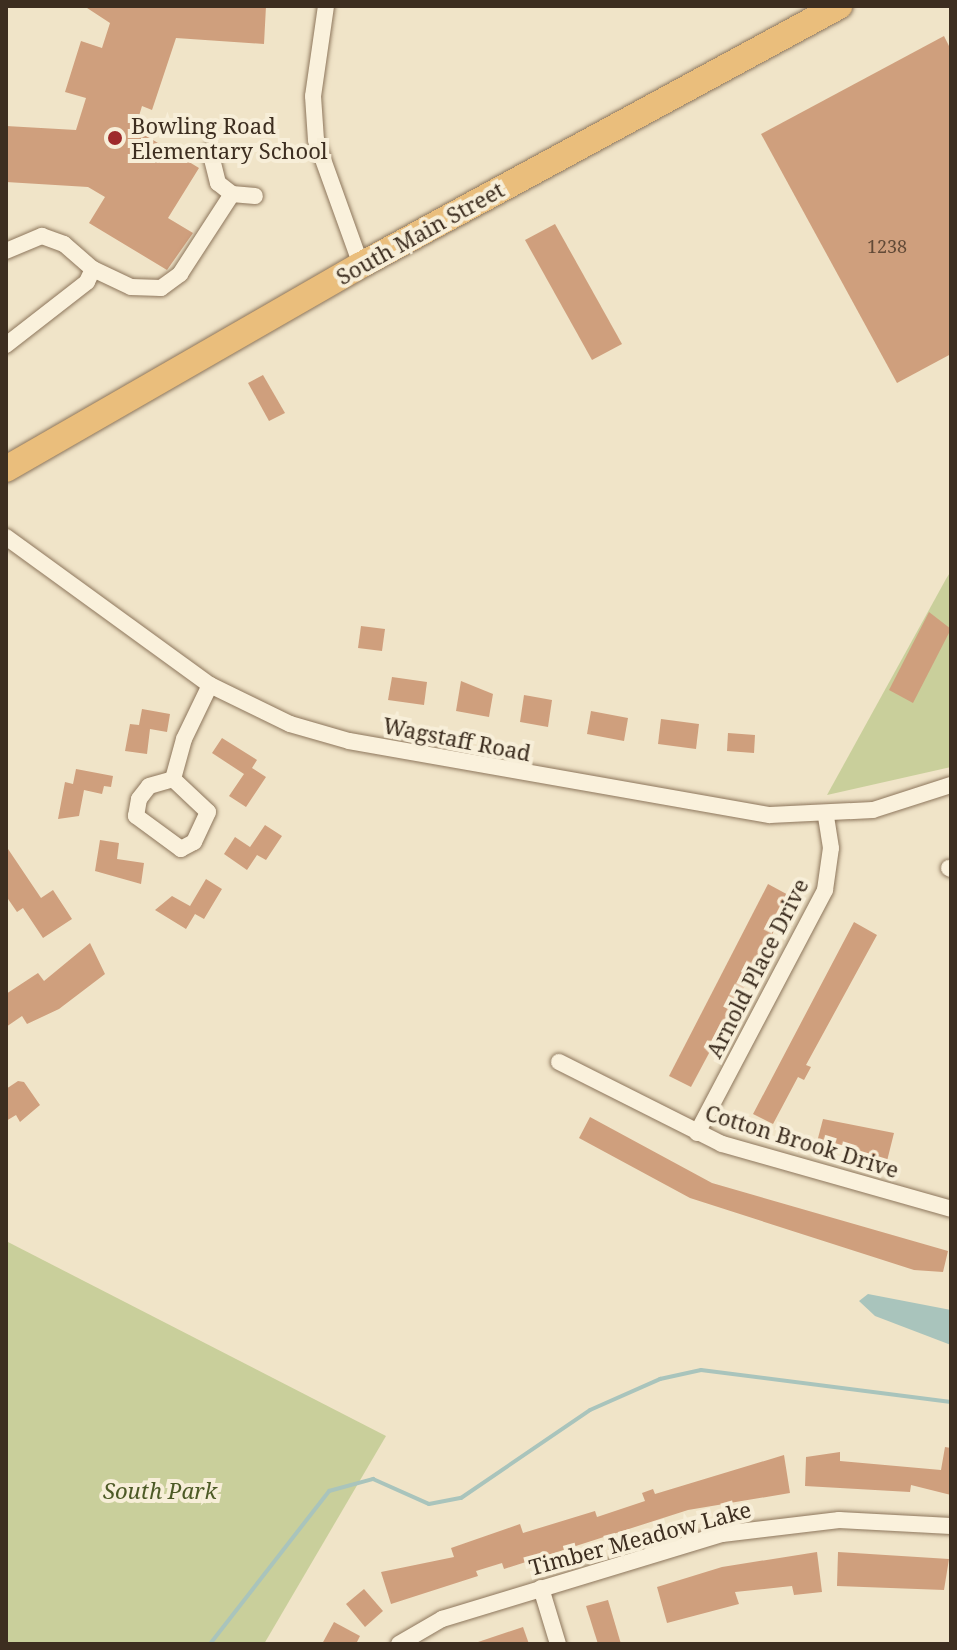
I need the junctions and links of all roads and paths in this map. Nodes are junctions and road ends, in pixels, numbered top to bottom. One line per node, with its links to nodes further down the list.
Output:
1 (326, 6): 7 (street)
2 (839, 6): 7 (highway, South Main Street)
3 (210, 151): 4 (street)
4 (232, 194): 5 (street); 8 (street)
5 (255, 196)
6 (6, 251): 8 (street)
7 (361, 265): 10 (highway, South Main Street)
8 (93, 269): 9 (street)
9 (6, 345)
10 (6, 469)
11 (6, 537): 12 (street, Wagstaff Road)
12 (210, 685): 13 (street); 15 (street, Wagstaff Road)
13 (173, 779): 13 (street)
14 (951, 785): 15 (street, Wagstaff Road)
15 (826, 815): 17 (street, Arnold Place Drive)
16 (559, 1062): 17 (street, Cotton Brook Drive)
17 (697, 1133): 18 (street, Cotton Brook Drive)
18 (951, 1209)
19 (951, 1526): 20 (street, Timber Meadow Lake)
20 (541, 1588): 21 (street, Timber Meadow Lake); 22 (street)
21 (399, 1644)
22 (558, 1644)

